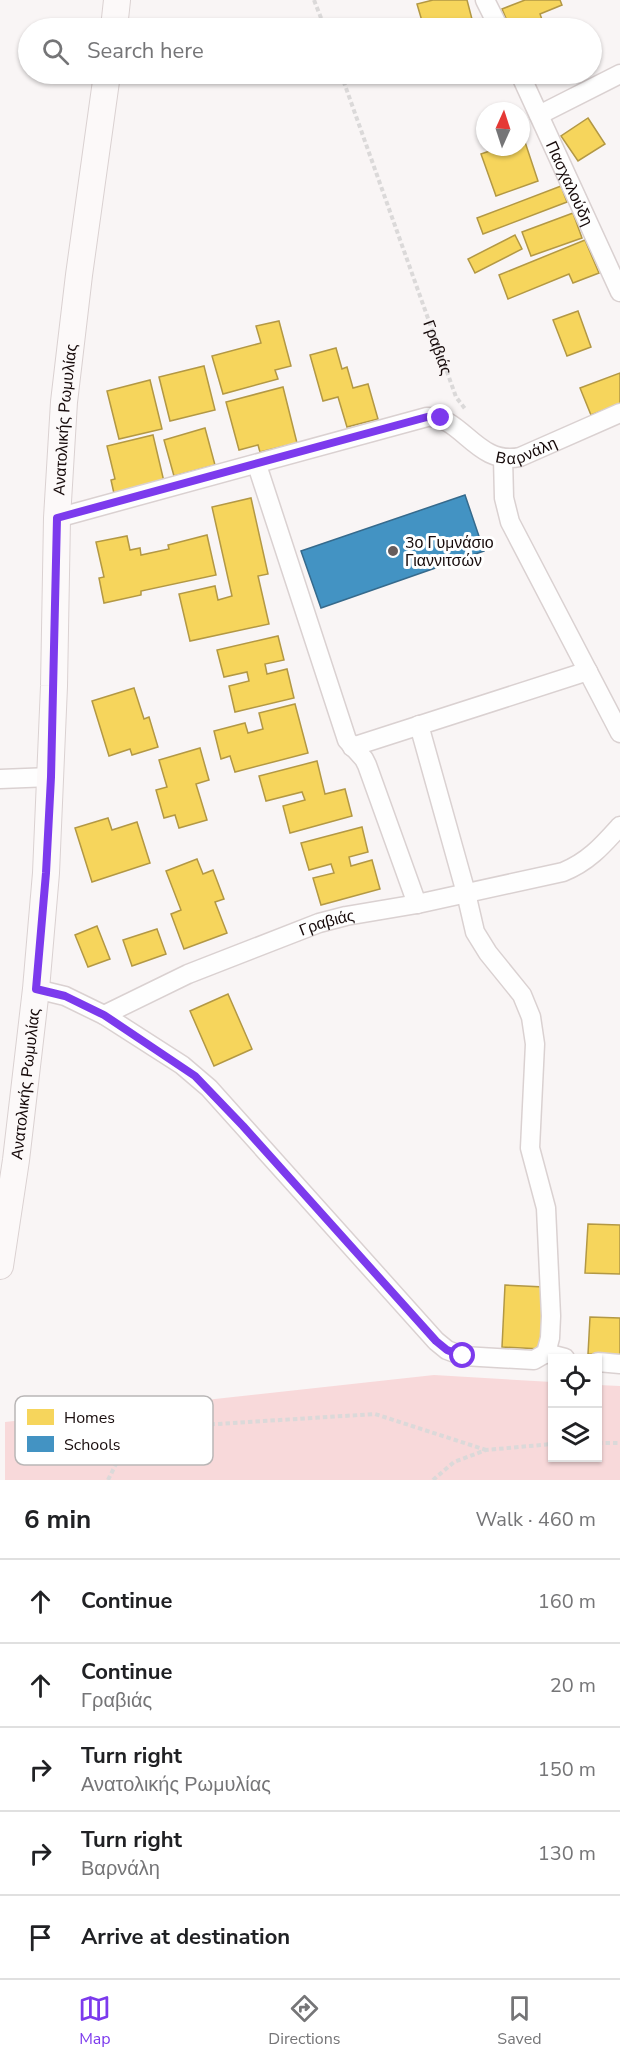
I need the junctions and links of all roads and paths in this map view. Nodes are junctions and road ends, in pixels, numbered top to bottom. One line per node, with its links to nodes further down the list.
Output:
1 (117, 0): 4 (street)
2 (314, 0): 5 (path)
3 (485, 0): 6 (street)
4 (115, 18)
5 (321, 18)
6 (494, 18)
7 (620, 74): 8 (street)
8 (602, 83)
9 (106, 84): 19 (street, Ανατολικής Ρωμυλίας)
10 (345, 84): 16 (path, Γραβιάς)
11 (525, 84): 13 (street, Πασχαλούδη)
12 (600, 84): 13 (street)
13 (539, 115): 14 (street, Πασχαλούδη)
14 (620, 292)
15 (620, 413): 17 (street, Βαρνάλη)
16 (469, 415)
17 (503, 458): 18 (street, Βαρνάλη); 20 (street)
18 (256, 465): 19 (street, Βαρνάλη); 23 (street)
19 (57, 518): 24 (street, Ανατολικής Ρωμυλίας)
20 (588, 671): 21 (street); 22 (street)
21 (419, 725): 23 (street); 27 (street)
22 (620, 733)
23 (352, 747): 28 (street)
24 (51, 777): 25 (street); 29 (street, Ανατολικής Ρωμυλίας)
25 (0, 779)
26 (620, 826): 27 (street, Γραβιάς)
27 (466, 893): 28 (street, Γραβιάς); 32 (street)
28 (417, 904): 30 (street, Γραβιάς)
29 (36, 989): 30 (street); 31 (street, Ανατολικής Ρωμυλίας)
30 (104, 1015): 32 (street)
31 (0, 1266)
32 (546, 1353): 33 (street)
33 (549, 1354)
34 (602, 1362): 35 (street)
35 (620, 1364)
36 (213, 1424): 40 (path)
37 (602, 1443): 38 (path)
38 (620, 1443)
39 (548, 1444): 40 (path)
40 (486, 1450): 43 (path)
41 (116, 1465): 42 (path)
42 (108, 1480)
43 (433, 1480)

